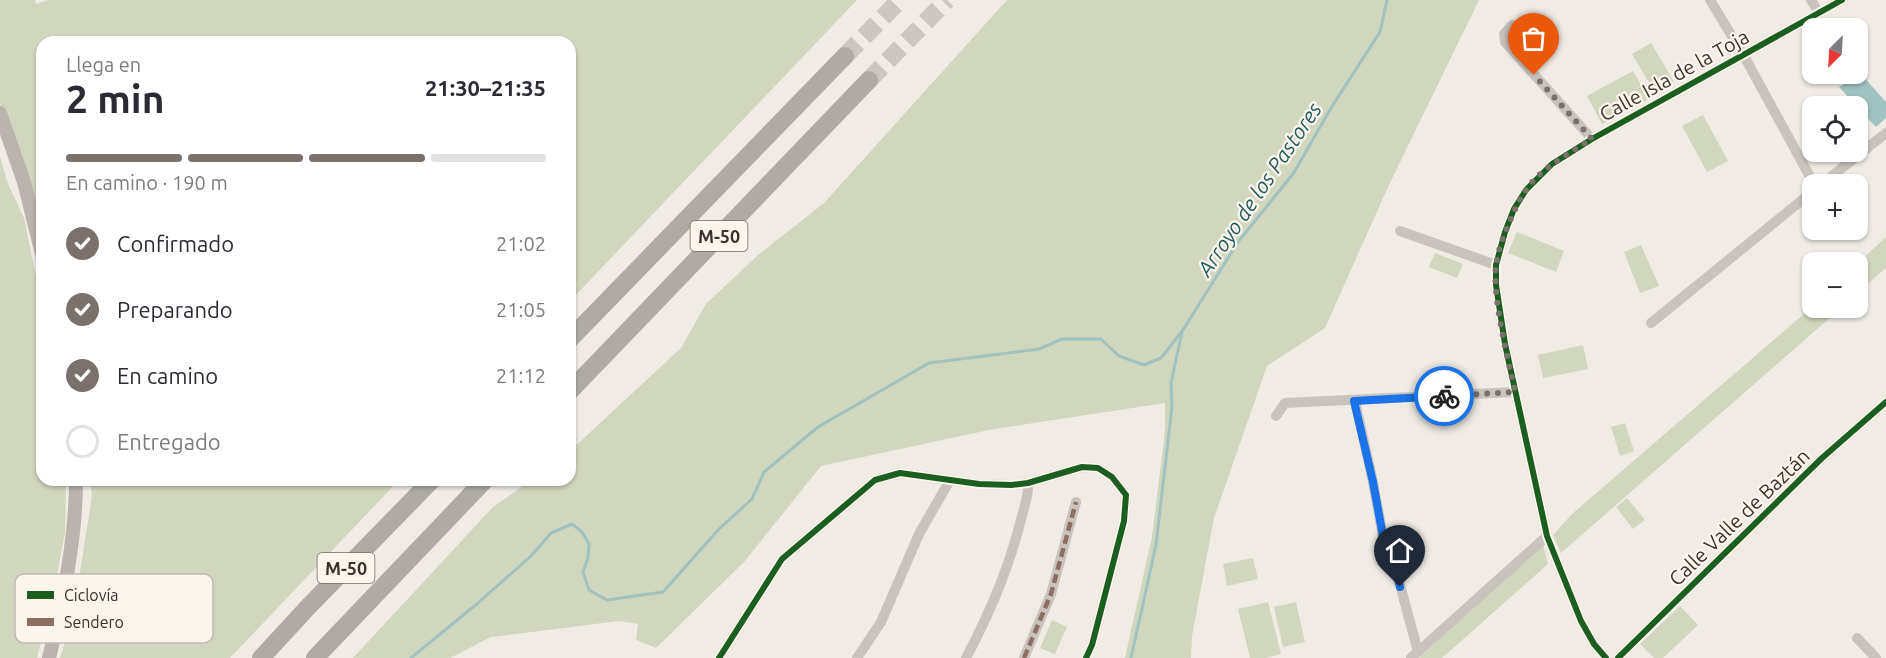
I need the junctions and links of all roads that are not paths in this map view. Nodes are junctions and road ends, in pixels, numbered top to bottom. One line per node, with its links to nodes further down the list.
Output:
1 (1710, 0): 7 (street)
2 (1811, 0): 4 (street)
3 (1842, 0): 4 (street, Calle Isla de la Toja)
4 (1819, 13): 7 (street, Calle Isla de la Toja)
5 (1512, 25): 11 (street)
6 (845, 56): 19 (highway, M-50)
7 (1744, 56): 11 (street, Calle Isla de la Toja); 12 (street)
8 (869, 80): 20 (highway, M-50)
9 (0, 113): 15 (street)
10 (1886, 133): 13 (street)
11 (1592, 139): 17 (street, Calle Isla de la Toja)
12 (1809, 174)
13 (1835, 174)
14 (1802, 200): 18 (street)
15 (36, 230)
16 (1401, 231): 17 (street)
17 (1496, 265): 21 (street, Calle Isla de la Toja)
18 (1651, 323)
19 (576, 333)
20 (576, 385)
21 (1515, 392): 22 (street); 31 (street, Calle Isla de la Toja)
22 (1354, 401): 24 (street); 35 (street)
23 (1886, 402): 45 (street, Calle Valle de Baztán)
24 (1276, 416)
25 (950, 480): 26 (street); 39 (street); 40 (street)
26 (1028, 483): 41 (street); 43 (street)
27 (76, 486): 32 (street)
28 (426, 486): 37 (highway, M-50)
29 (479, 486): 38 (highway, M-50)
30 (1076, 502): 42 (street)
31 (1547, 536): 35 (street); 44 (street, Calle Isla de la Toja)
32 (66, 574)
33 (1857, 638): 46 (street)
34 (52, 643): 36 (street)
35 (1414, 655)
36 (49, 658)
37 (261, 658)
38 (315, 658)
39 (719, 658)
40 (857, 658)
41 (966, 658)
42 (1024, 658)
43 (1086, 658)
44 (1606, 658)
45 (1618, 658)
46 (1876, 658)

